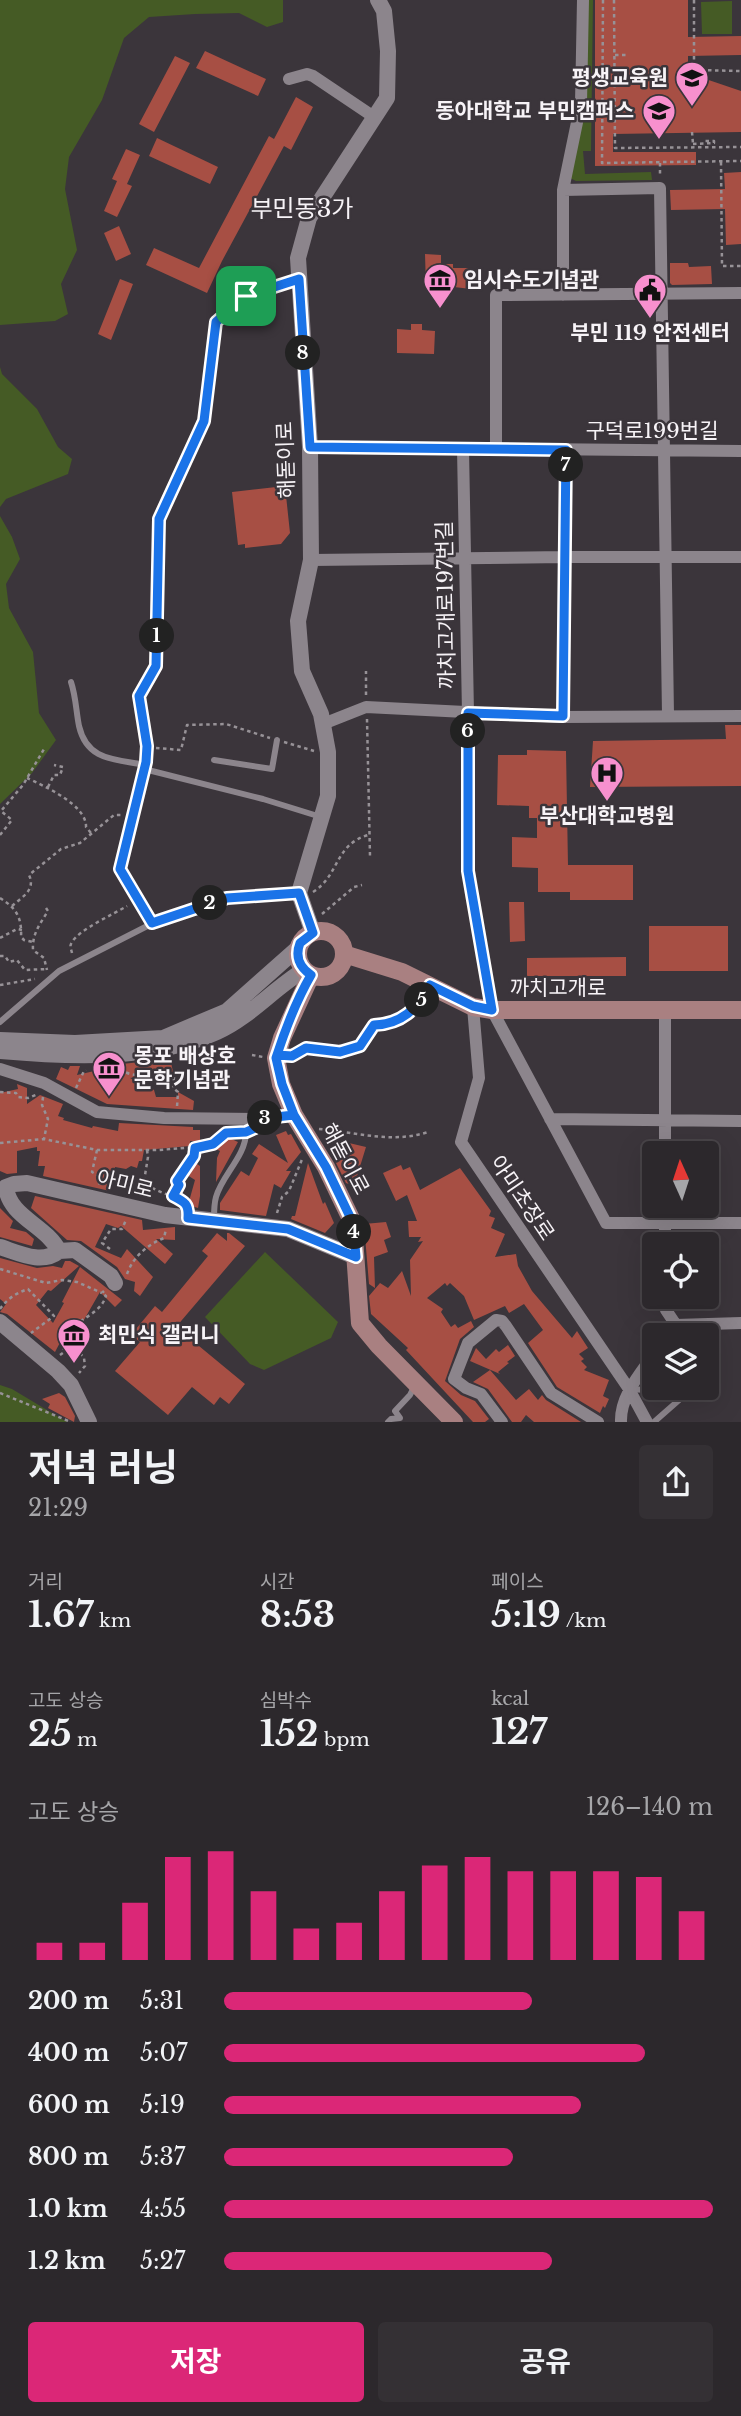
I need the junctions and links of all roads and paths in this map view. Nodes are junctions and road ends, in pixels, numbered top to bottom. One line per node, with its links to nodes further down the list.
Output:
1 (378, 0): 12 (street, 해돋이로)
2 (583, 0): 19 (street)
3 (603, 0): 18 (path)
4 (614, 0): 6 (path)
5 (694, 0): 9 (path)
6 (615, 55): 7 (path); 15 (path)
7 (628, 55)
8 (688, 66): 9 (path)
9 (694, 66): 10 (path)
10 (741, 71)
11 (289, 79): 12 (street)
12 (374, 117): 21 (street, 해돋이로)
13 (692, 132): 15 (path)
14 (704, 141): 15 (path)
15 (693, 146): 16 (path)
16 (741, 147)
17 (741, 161): 18 (path)
18 (720, 162): 20 (path)
19 (563, 190): 23 (street); 24 (street)
20 (741, 266)
21 (299, 279): 25 (street, 해돋이로); 45 (lane)
22 (741, 293): 23 (street)
23 (662, 294): 24 (street); 29 (street)
24 (564, 295): 27 (street)
25 (310, 447): 26 (street, 구덕로199번길); 35 (street, 해돋이로)
26 (463, 449): 27 (street, 구덕로199번길); 34 (street, 까치고개로197번길)
27 (496, 449): 28 (street, 구덕로199번길)
28 (566, 450): 29 (street, 구덕로199번길); 31 (street)
29 (664, 450): 30 (street, 구덕로199번길); 32 (street)
30 (741, 451)
31 (565, 556): 32 (street); 34 (street); 41 (street)
32 (664, 557): 33 (street); 40 (street)
33 (741, 557)
34 (465, 558): 35 (street); 39 (street, 까치고개로197번길)
35 (311, 560): 43 (street, 해돋이로)
36 (366, 671): 38 (path)
37 (71, 682): 50 (lane)
38 (366, 707): 39 (street); 43 (street); 57 (path)
39 (468, 713): 41 (street); 81 (street, 까치고개로197번길)
40 (667, 715): 41 (street); 42 (street)
41 (563, 716)
42 (741, 716)
43 (323, 724): 47 (street, 해돋이로)
44 (278, 740): 45 (path); 47 (path); 48 (lane)
45 (147, 748): 50 (lane)
46 (44, 749): 51 (path)
47 (328, 752): 54 (street, 해돋이로)
48 (215, 760)
49 (54, 765): 52 (path)
50 (145, 767): 53 (lane); 54 (lane)
51 (27, 778): 52 (path); 56 (path)
52 (48, 787): 55 (path)
53 (132, 816): 55 (path); 65 (lane)
54 (323, 817): 60 (street, 해돋이로)
55 (91, 833): 62 (path)
56 (0, 835)
57 (368, 835): 58 (path); 60 (path)
58 (370, 856)
59 (362, 885): 66 (path)
60 (300, 896): 65 (lane); 66 (street)
61 (0, 898): 62 (path)
62 (12, 906): 67 (path)
63 (127, 906): 73 (path)
64 (46, 908): 69 (path)
65 (152, 923): 73 (lane)
66 (311, 926): 70 (main road); 71 (main road)
67 (22, 930): 68 (path); 69 (path)
68 (0, 937)
69 (33, 942): 74 (path)
70 (298, 948): 75 (main road); 85 (street)
71 (344, 954): 75 (main road); 77 (main road, 까치고개로)
72 (0, 956): 74 (path)
73 (76, 963): 84 (lane)
74 (47, 969): 76 (path)
75 (307, 972): 78 (street); 79 (main road)
76 (0, 985)
77 (430, 985): 80 (main road, 까치고개로); 87 (path)
78 (273, 993): 79 (street); 86 (street)
79 (298, 1000): 87 (main road)
80 (473, 1006): 81 (main road, 까치고개로); 136 (street, 아미초장로)
81 (492, 1010): 82 (main road, 까치고개로); 98 (street, 까치고개로197번길)
82 (665, 1010): 83 (main road, 까치고개로); 99 (street)
83 (741, 1010)
84 (0, 1022)
85 (0, 1040)
86 (0, 1051)
87 (277, 1055): 95 (main road, 해돋이로)
88 (119, 1068): 92 (path)
89 (0, 1069): 94 (street)
90 (90, 1069): 94 (path)
91 (174, 1077): 96 (path)
92 (166, 1086)
93 (0, 1092): 104 (path)
94 (72, 1098): 96 (street)
95 (294, 1115): 97 (street); 103 (main road, 해돋이로)
96 (177, 1118): 97 (street)
97 (257, 1119): 101 (lane)
98 (550, 1119): 99 (street); 117 (street, 까치고개로197번길)
99 (665, 1120): 100 (street); 105 (street)
100 (741, 1121)
101 (246, 1132): 107 (path); 116 (lane)
102 (428, 1132): 103 (path)
103 (306, 1134): 124 (main road, 해돋이로)
104 (44, 1139): 106 (path); 108 (path)
105 (665, 1141)
106 (0, 1143)
107 (195, 1148): 109 (path); 111 (path)
108 (97, 1150): 109 (path); 112 (path)
109 (147, 1150): 111 (path)
110 (304, 1155): 119 (path)
111 (173, 1196): 114 (path)
112 (97, 1198): 113 (street, 아미로); 123 (street, 아미로)
113 (131, 1207): 114 (street, 아미로); 122 (path)
114 (188, 1218): 116 (street, 아미로)
115 (665, 1218): 117 (street)
116 (214, 1220): 119 (street, 아미로)
117 (665, 1223): 118 (street); 120 (street)
118 (741, 1223)
119 (273, 1226): 124 (street, 아미로)
120 (665, 1232)
121 (0, 1247): 123 (street)
122 (110, 1248)
123 (59, 1251): 126 (street)
124 (356, 1257): 135 (main road, 해돋이로)
125 (0, 1269): 126 (path)
126 (108, 1288)
127 (0, 1309): 131 (path)
128 (0, 1322): 131 (street)
129 (741, 1323): 130 (street)
130 (719, 1325)
131 (26, 1342): 133 (street)
132 (73, 1353): 133 (path)
133 (58, 1371): 139 (street)
134 (642, 1371): 136 (street)
135 (416, 1383): 140 (lane); 141 (main road, 해돋이로)
136 (629, 1389): 144 (street); 145 (street, 아미초장로); 146 (lane)
137 (0, 1393): 138 (path)
138 (71, 1422)
139 (89, 1422)
140 (388, 1422)
141 (454, 1422)
142 (502, 1422): 143 (street)
143 (598, 1422)
144 (621, 1422)
145 (647, 1422)
146 (654, 1422)

